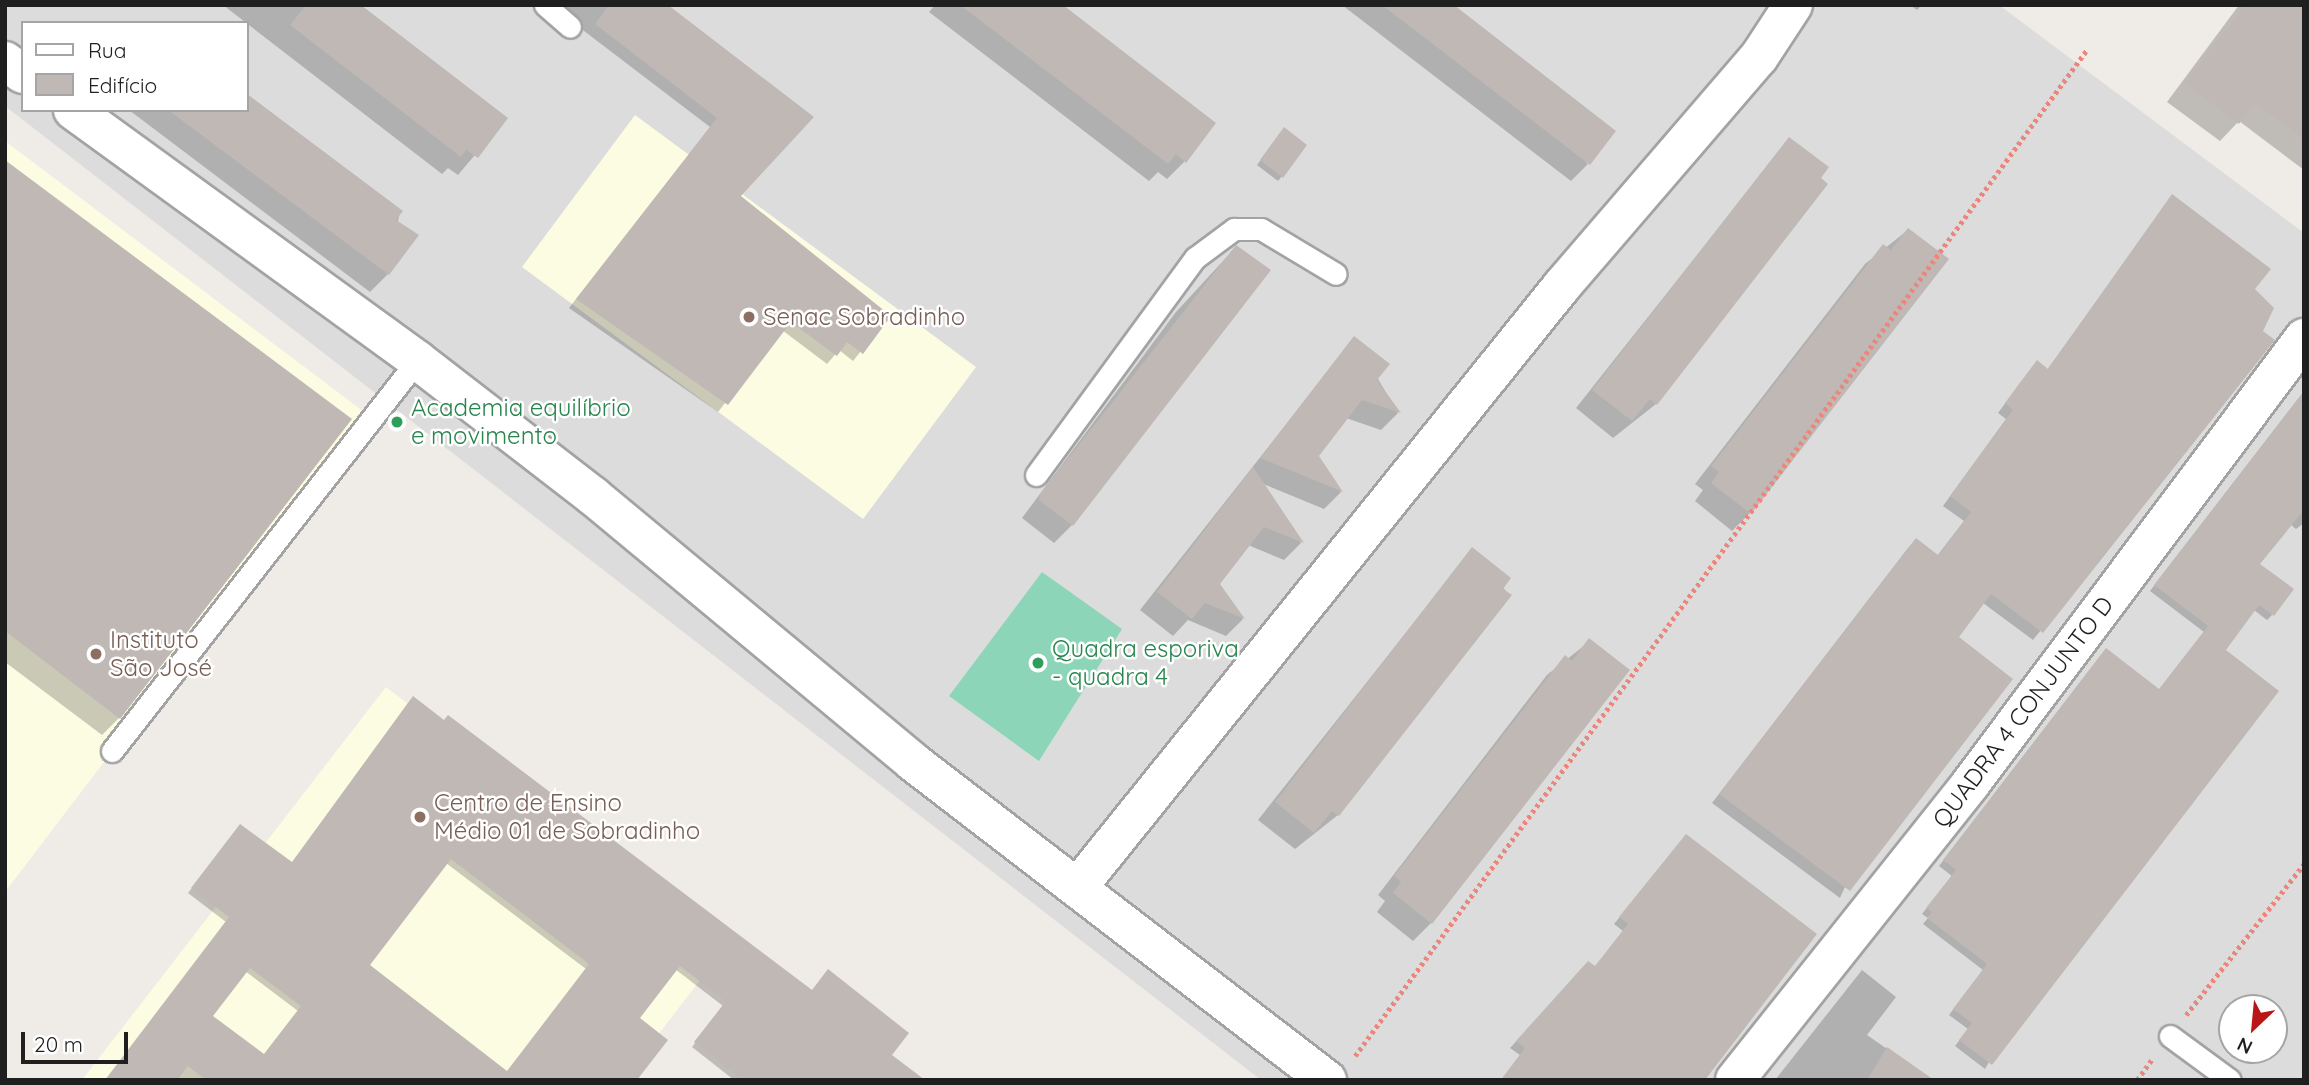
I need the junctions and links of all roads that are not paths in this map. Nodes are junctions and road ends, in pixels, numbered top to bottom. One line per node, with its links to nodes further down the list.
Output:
1 (545, 5): 3 (lane)
2 (1793, 5): 12 (street)
3 (570, 27)
4 (5, 61): 5 (street)
5 (21, 73)
6 (76, 112): 9 (street)
7 (1336, 274): 10 (lane)
8 (2304, 338): 15 (street, QUADRA 4 CONJUNTO D)
9 (417, 360): 11 (lane); 12 (street)
10 (1036, 475)
11 (112, 751)
12 (1077, 888): 14 (street)
13 (2171, 1036): 16 (lane)
14 (1336, 1074)
15 (1735, 1080)
16 (2230, 1080)

